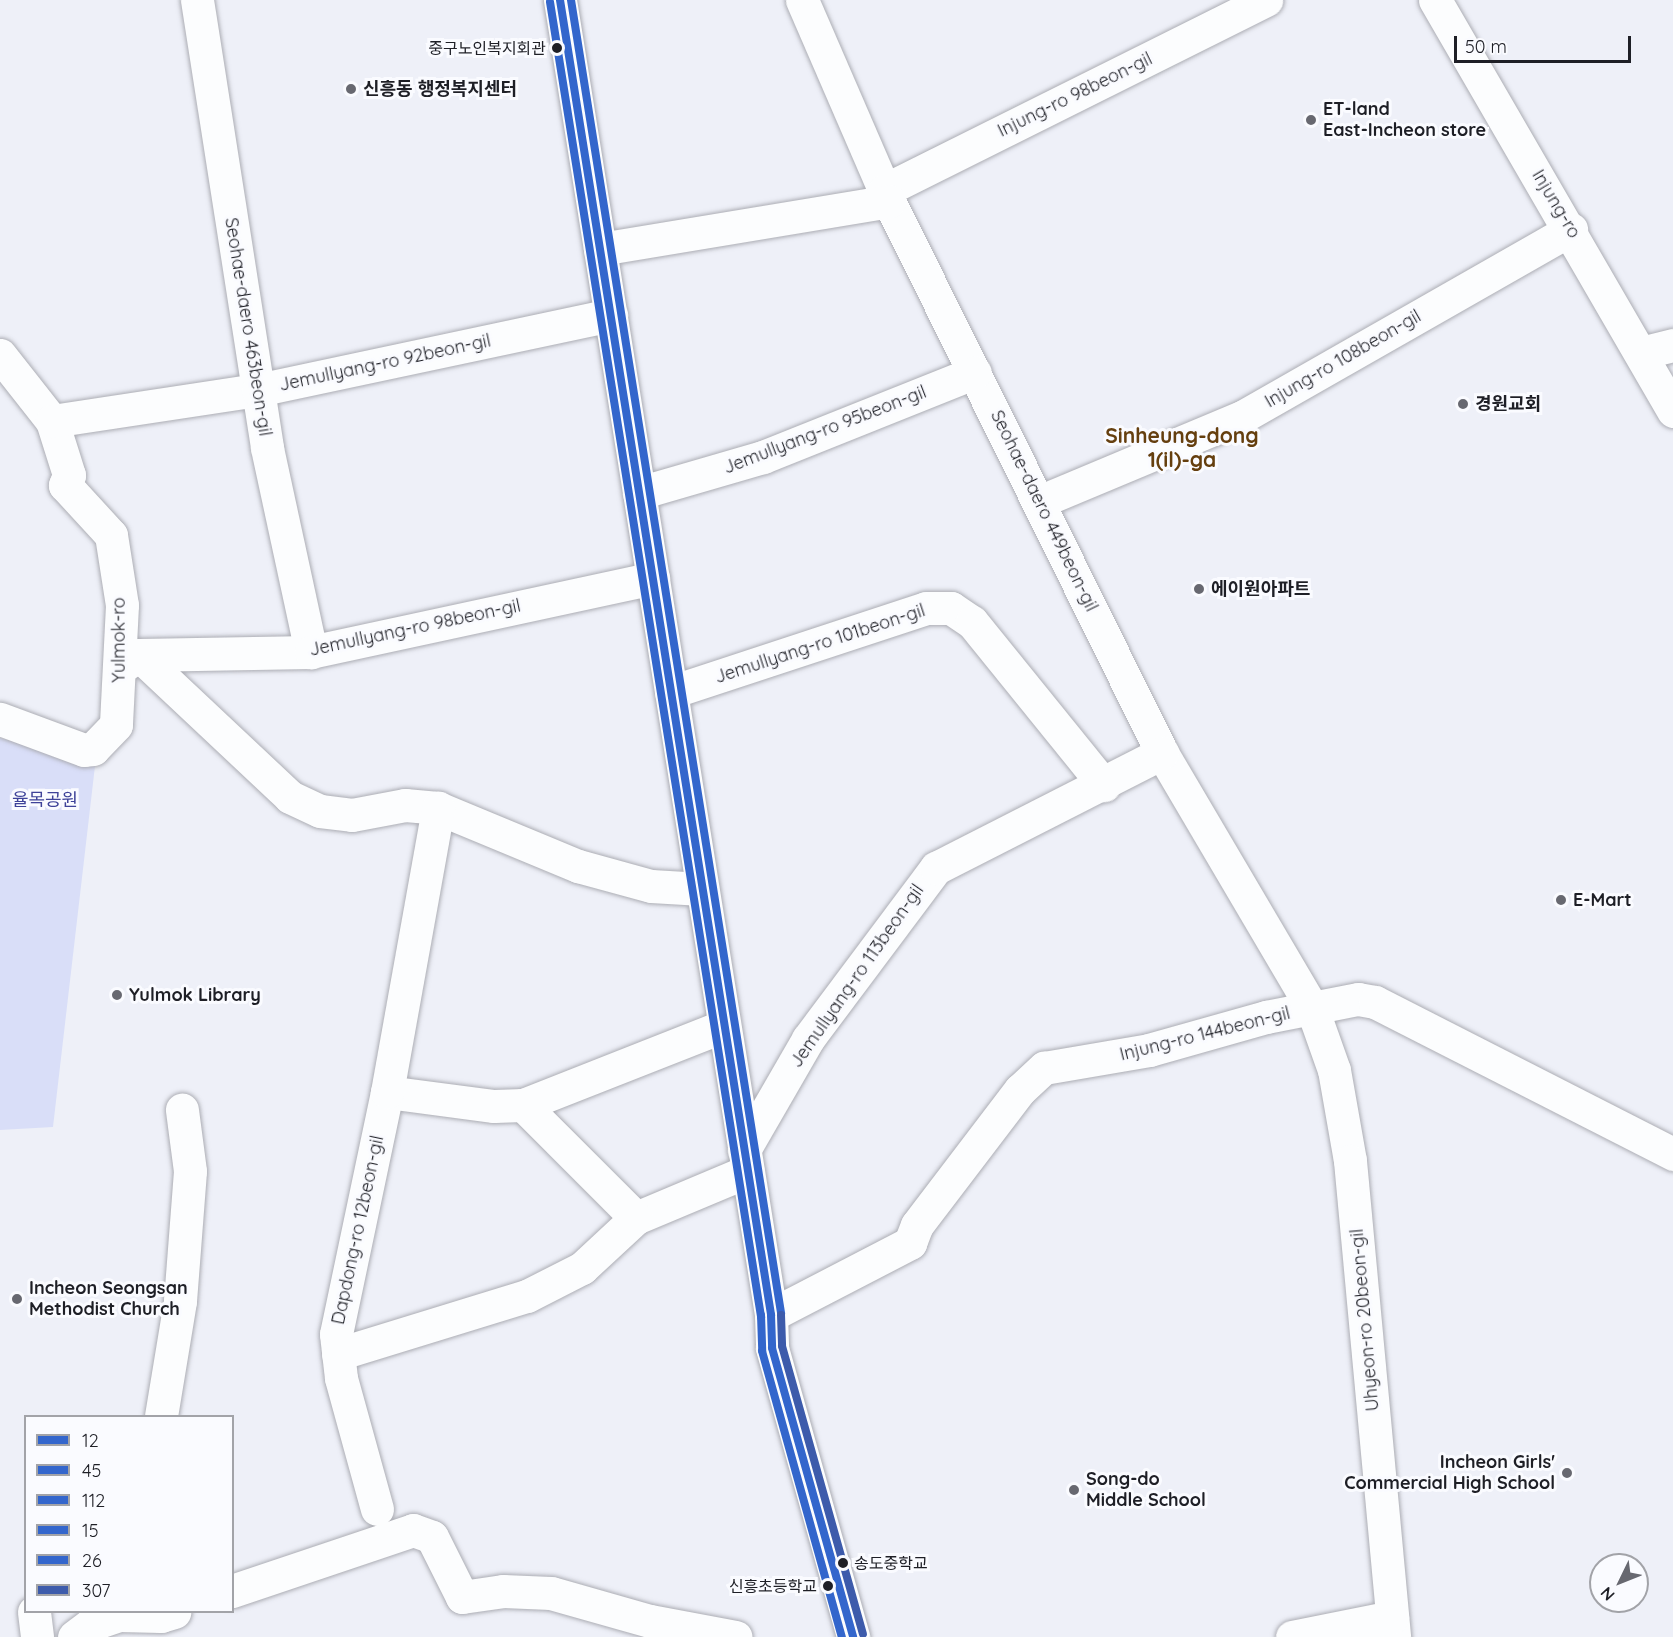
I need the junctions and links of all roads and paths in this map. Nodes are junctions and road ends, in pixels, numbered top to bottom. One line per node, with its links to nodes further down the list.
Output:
1 (196, 0): 14 (street, Seohae-daero 463beon-gil)
2 (560, 0): 8 (street)
3 (802, 0): 6 (street, Seohae-daero 449beon-gil)
4 (1266, 0): 6 (street, Injung-ro 98beon-gil)
5 (1435, 0): 7 (street, Injung-ro)
6 (887, 195): 8 (street, Injung-ro 98beon-gil); 13 (street, Seohae-daero 449beon-gil)
7 (1571, 229): 11 (street, Injung-ro); 18 (street, Injung-ro 108beon-gil)
8 (600, 249): 9 (street)
9 (611, 315): 14 (street, Jemullyang-ro 92beon-gil); 17 (street)
10 (1673, 345): 11 (street)
11 (1641, 353): 15 (street, Injung-ro)
12 (0, 356): 16 (street, Yulmok-ro)
13 (975, 372): 17 (street, Jemullyang-ro 95beon-gil); 18 (street, Seohae-daero 449beon-gil)
14 (258, 390): 16 (street, Jemullyang-ro 92beon-gil); 20 (street, Seohae-daero 463beon-gil)
15 (1673, 411)
16 (52, 422): 21 (street, Yulmok-ro)
17 (639, 493): 19 (street)
18 (1041, 501): 24 (street, Seohae-daero 449beon-gil)
19 (653, 578): 20 (street, Jemullyang-ro 98beon-gil); 22 (street)
20 (311, 652): 21 (street, Jemullyang-ro 98beon-gil)
21 (129, 661): 23 (street, Yulmok-ro); 26 (street)
22 (671, 692): 25 (street, Jemullyang-ro 101beon-gil); 27 (street)
23 (0, 719)
24 (1162, 753): 25 (street, Jemullyang-ro 113beon-gil); 28 (street, Seohae-daero 449beon-gil)
25 (1104, 785): 34 (street, Jemullyang-ro 113beon-gil)
26 (438, 808): 27 (street); 30 (street, Dapdong-ro 12beon-gil)
27 (702, 889): 29 (street)
28 (1312, 1008): 33 (street, Injung-ro 144beon-gil); 36 (street, Injung-ro 144beon-gil); 43 (street, Uhyeon-ro 20beon-gil)
29 (724, 1026): 31 (street); 34 (street)
30 (387, 1092): 31 (street); 37 (street, Dapdong-ro 12beon-gil)
31 (508, 1106): 35 (street)
32 (182, 1110): 38 (street)
33 (1673, 1154)
34 (746, 1161): 35 (street); 36 (street)
35 (636, 1218): 37 (street)
36 (771, 1316): 47 (street)
37 (338, 1354): 39 (street, Dapdong-ro 12beon-gil)
38 (161, 1415)
39 (377, 1509)
40 (234, 1591): 46 (street)
41 (34, 1613): 44 (street)
42 (169, 1613): 45 (street)
43 (1393, 1627): 48 (street)
44 (37, 1637)
45 (74, 1637)
46 (736, 1637)
47 (854, 1637)
48 (1292, 1637)

